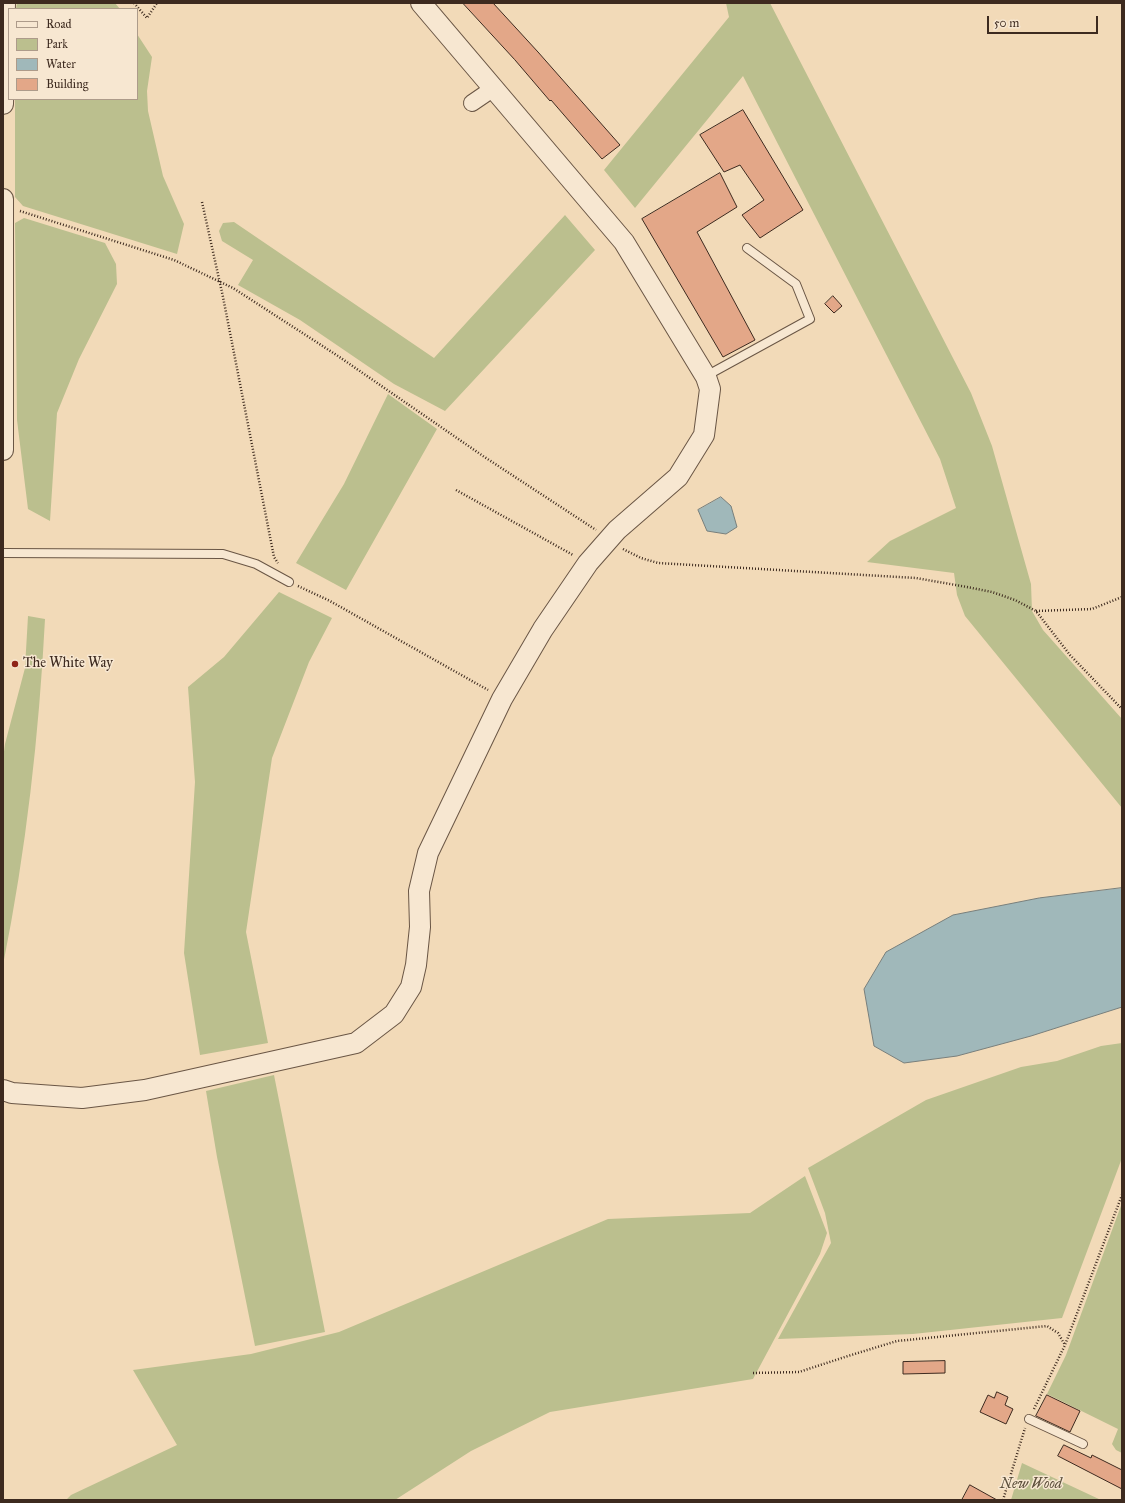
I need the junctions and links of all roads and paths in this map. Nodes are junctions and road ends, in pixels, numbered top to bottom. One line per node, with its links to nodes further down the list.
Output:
1 (5, 3): 7 (street)
2 (134, 3): 3 (path)
3 (157, 3)
4 (421, 3): 5 (street)
5 (494, 88): 6 (street); 13 (street)
6 (472, 103)
7 (3, 104)
8 (3, 199): 10 (street)
9 (202, 202): 12 (path)
10 (3, 204): 12 (path); 14 (street)
11 (747, 248): 13 (lane)
12 (220, 281): 16 (path); 19 (path)
13 (706, 377): 16 (street)
14 (3, 450)
15 (456, 490): 18 (path)
16 (610, 540): 18 (street); 21 (path)
17 (3, 553): 19 (lane)
18 (588, 563): 22 (street)
19 (289, 582): 22 (path)
20 (1122, 597): 21 (path)
21 (1036, 611): 23 (path)
22 (502, 699): 24 (street)
23 (1122, 709)
24 (3, 1090)
25 (1122, 1195): 26 (path)
26 (1069, 1333)
27 (1065, 1345): 28 (path)
28 (753, 1373)
29 (1029, 1419): 30 (lane)
30 (1083, 1444)

